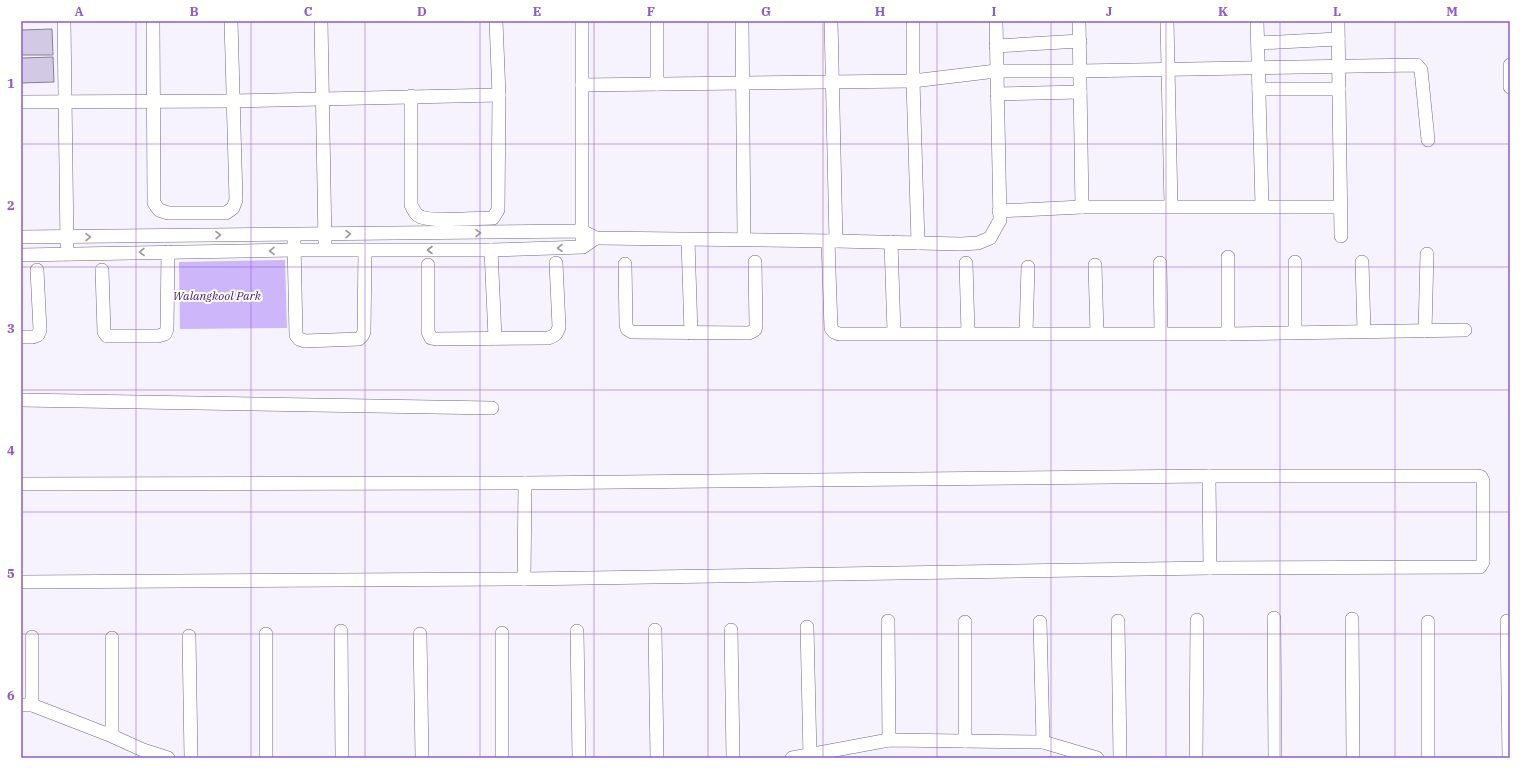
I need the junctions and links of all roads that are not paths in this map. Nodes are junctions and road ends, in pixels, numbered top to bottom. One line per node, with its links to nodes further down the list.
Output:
1 (64, 21): 39 (street)
2 (153, 21): 40 (street)
3 (231, 21): 41 (street)
4 (321, 21): 38 (street)
5 (496, 21): 36 (street)
6 (582, 21): 30 (street)
7 (657, 21): 29 (street)
8 (742, 21): 28 (street)
9 (831, 21): 27 (street)
10 (914, 21): 26 (street)
11 (996, 21): 19 (street)
12 (1079, 21): 17 (street)
13 (1167, 21): 23 (street)
14 (1257, 21): 18 (street)
15 (1338, 21): 16 (street)
16 (1338, 39): 18 (street); 21 (street)
17 (1080, 41): 19 (street); 25 (street)
18 (1258, 43): 22 (street)
19 (996, 46): 24 (street)
20 (1510, 65): 31 (street)
21 (1339, 66): 22 (street); 33 (street); 43 (street)
22 (1258, 68): 23 (street); 32 (street)
23 (1168, 69): 25 (street); 44 (street)
24 (996, 71): 25 (street); 26 (street); 35 (street)
25 (1080, 72): 34 (street)
26 (913, 81): 27 (street); 60 (street)
27 (832, 82): 28 (street); 58 (street)
28 (741, 83): 29 (street); 56 (street)
29 (657, 84): 30 (street)
30 (582, 85): 49 (street)
31 (1510, 87)
32 (1259, 89): 33 (street); 45 (street)
33 (1339, 89): 47 (street)
34 (1080, 92): 35 (street); 46 (street)
35 (997, 94): 48 (street)
36 (499, 95): 37 (street); 37 (street)
37 (411, 96): 38 (street)
38 (323, 98): 41 (street); 50 (street)
39 (64, 101): 40 (street); 42 (street); 54 (street)
40 (153, 101): 41 (street); 41 (street)
41 (232, 101)
42 (21, 102)
43 (1428, 140)
44 (1171, 206): 45 (street); 46 (street)
45 (1262, 206): 47 (street)
46 (1082, 207): 48 (street)
47 (1340, 207): 52 (street)
48 (999, 211): 60 (street)
49 (582, 231): 50 (street, one-way to 49); 55 (street); 61 (street)
50 (325, 234): 51 (street); 63 (street)
51 (294, 235): 54 (street, one-way to 51); 62 (street)
52 (1341, 236)
53 (21, 237): 54 (street)
54 (67, 237): 67 (street)
55 (596, 238): 57 (street); 61 (street)
56 (744, 239): 57 (street); 58 (street)
57 (688, 240): 87 (street)
58 (832, 241): 59 (street); 88 (street)
59 (891, 242): 60 (street); 88 (street)
60 (918, 243)
61 (583, 248): 65 (street, one-way to 65)
62 (294, 250): 63 (street); 64 (street); 66 (street, one-way to 66)
63 (325, 250): 64 (street)
64 (365, 250): 65 (street, one-way to 64)
65 (492, 250): 95 (street)
66 (168, 252): 67 (street, one-way to 67); 82 (street)
67 (67, 254): 69 (street)
68 (1427, 254): 85 (street)
69 (21, 255)
70 (1228, 257): 93 (street)
71 (556, 262): 95 (street)
72 (755, 262): 87 (street)
73 (1295, 262): 86 (street)
74 (1362, 262): 84 (street)
75 (966, 263): 89 (street)
76 (1160, 263): 92 (street)
77 (625, 264): 87 (street)
78 (1095, 264): 91 (street)
79 (428, 265): 95 (street)
80 (1028, 267): 90 (street)
81 (37, 270): 94 (street)
82 (102, 270)
83 (1465, 330): 85 (street)
84 (1364, 331): 85 (street); 86 (street)
85 (1426, 331)
86 (1295, 332): 93 (street)
87 (691, 333)
88 (894, 333): 89 (street)
89 (968, 333): 90 (street)
90 (1026, 333): 91 (street)
91 (1097, 333): 92 (street)
92 (1161, 333): 93 (street)
93 (1228, 334)
94 (21, 337)
95 (495, 338)
96 (21, 400): 97 (street)
97 (492, 408)
98 (1209, 476): 99 (street); 101 (street); 101 (street)
99 (525, 483): 100 (street); 102 (street)
100 (21, 484)
101 (1210, 568): 102 (street)
102 (524, 579): 103 (street)
103 (21, 582)
104 (1274, 618): 143 (street)
105 (1352, 619): 144 (street)
106 (1197, 620): 142 (street)
107 (888, 621): 126 (street)
108 (1118, 621): 141 (street)
109 (1507, 621): 146 (street)
110 (965, 622): 127 (street)
111 (1040, 622): 128 (street)
112 (1428, 622): 145 (street)
113 (807, 627): 129 (street)
114 (655, 630): 137 (street)
115 (731, 630): 138 (street)
116 (341, 631): 133 (street)
117 (577, 631): 136 (street)
118 (502, 633): 135 (street)
119 (266, 634): 132 (street)
120 (420, 634): 134 (street)
121 (190, 636): 131 (street)
122 (32, 637): 124 (street)
123 (112, 638): 125 (street)
124 (26, 705): 125 (street)
125 (112, 736): 130 (street)
126 (889, 740): 127 (street); 129 (street)
127 (965, 740): 128 (street)
128 (1043, 742): 140 (street)
129 (810, 756): 139 (street)
130 (168, 758)
131 (191, 758)
132 (266, 758)
133 (342, 758)
134 (422, 758)
135 (502, 758)
136 (579, 758)
137 (656, 758)
138 (733, 758)
139 (792, 758)
140 (1097, 758)
141 (1120, 758)
142 (1196, 758)
143 (1275, 758)
144 (1353, 758)
145 (1428, 758)
146 (1509, 758)

